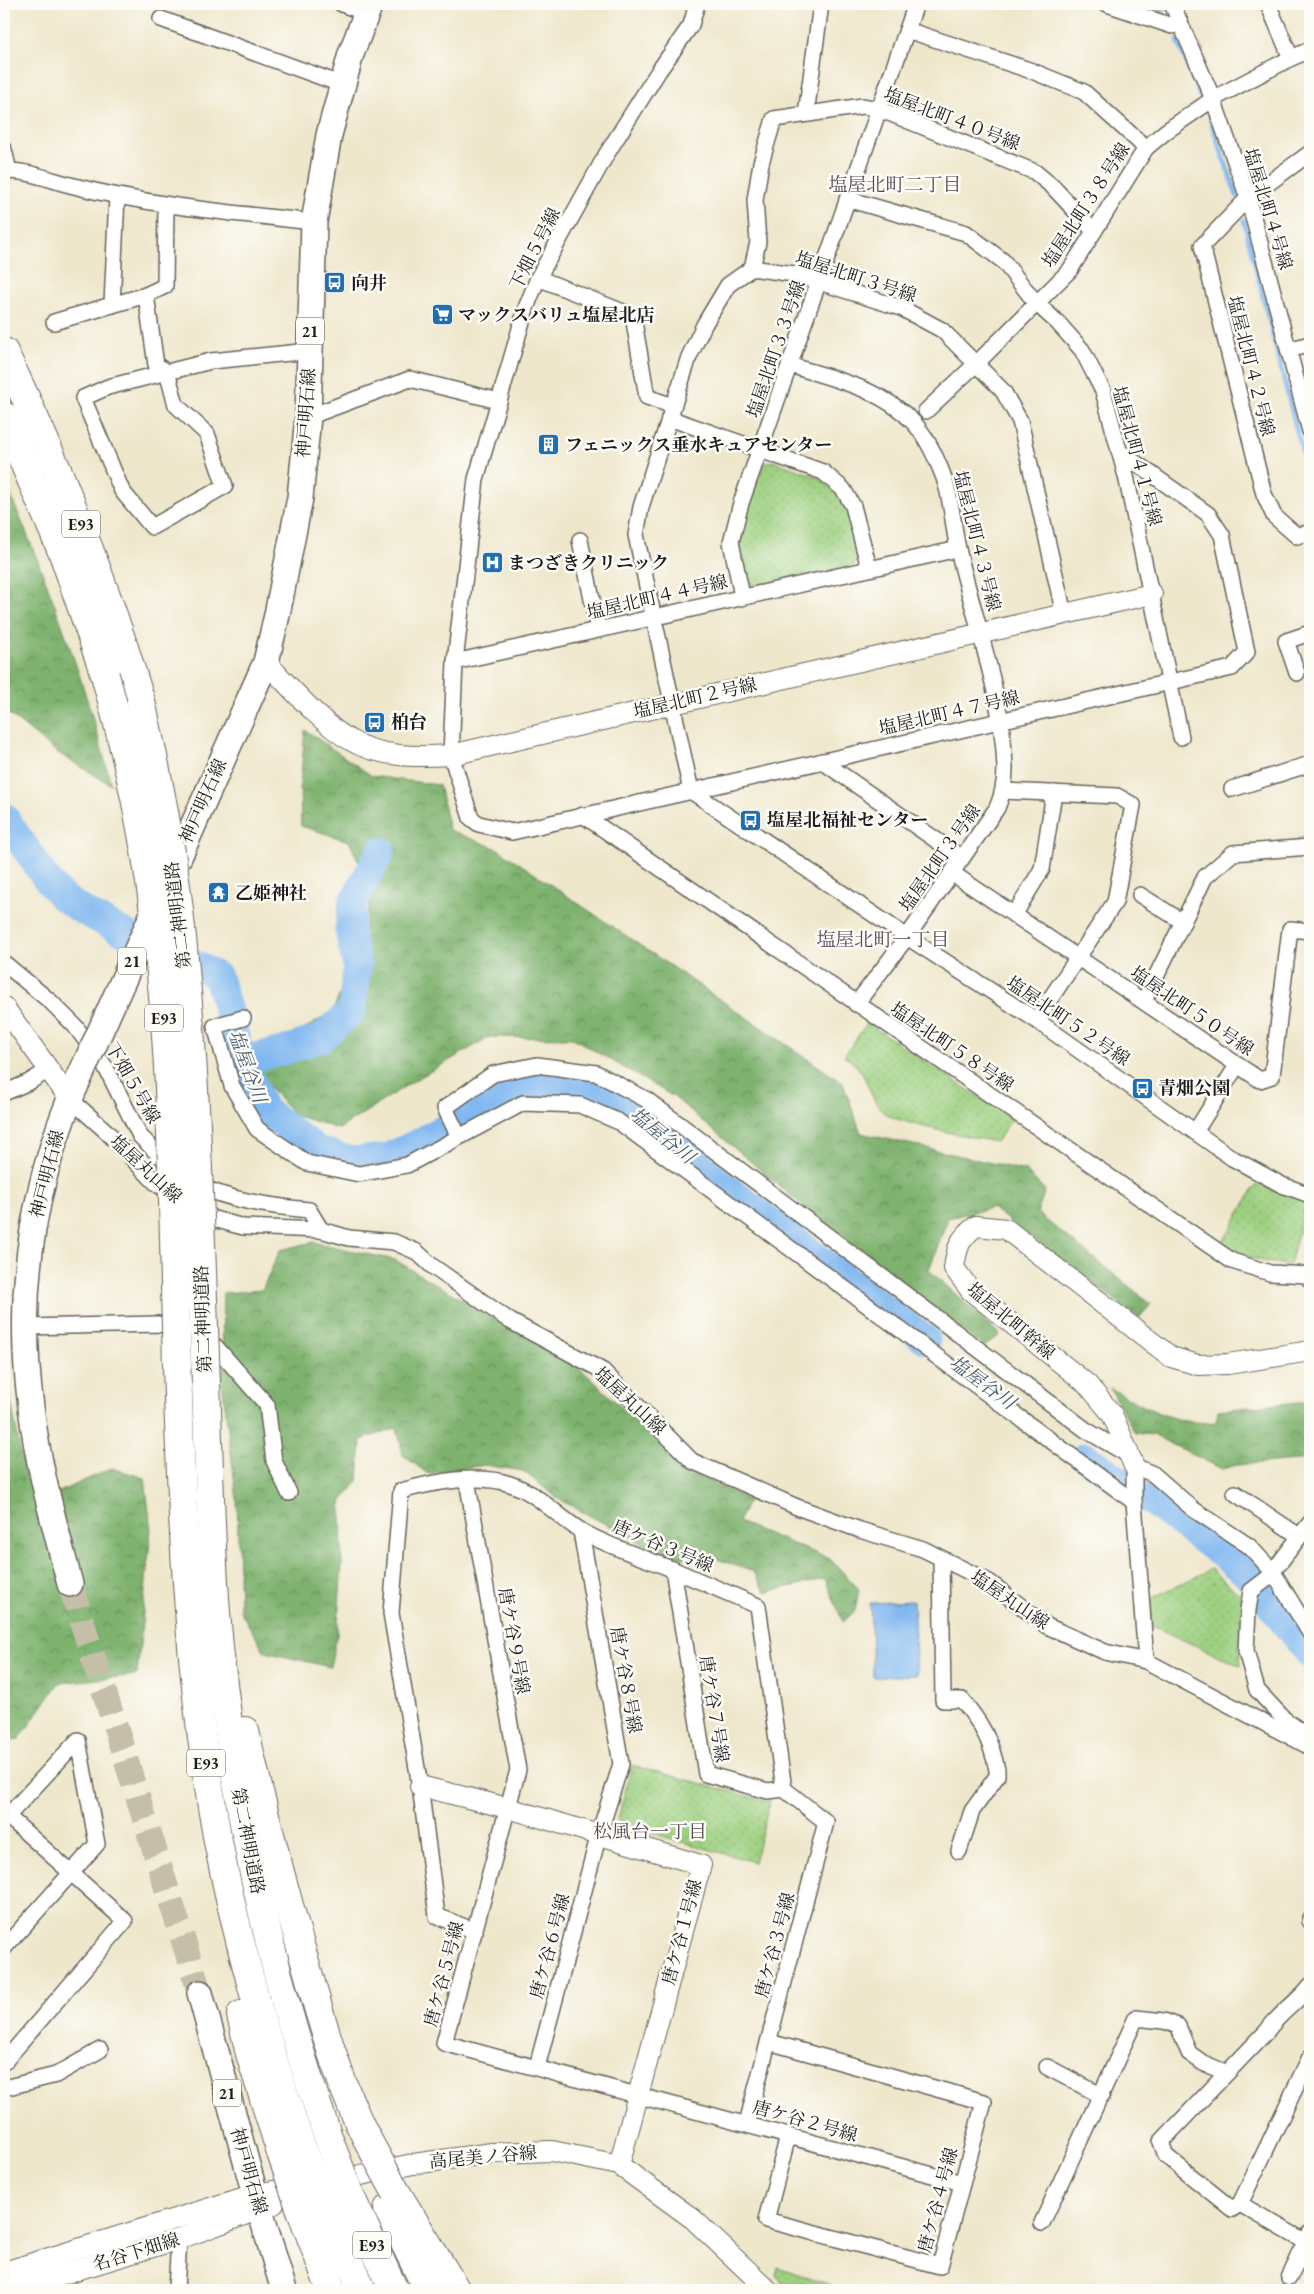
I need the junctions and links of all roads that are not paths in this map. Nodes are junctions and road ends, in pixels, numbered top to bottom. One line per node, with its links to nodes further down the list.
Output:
1 (342, 4): 8 (street)
2 (697, 4): 29 (street, 下畑５号線)
3 (821, 4): 17 (street)
4 (916, 4): 11 (street, 塩屋北町３３号線)
5 (1107, 4): 10 (street)
6 (1172, 4): 10 (street, 塩屋北町４号線)
7 (1268, 4): 13 (street)
8 (368, 9): 14 (main road, 神戸明石線 / 21)
9 (161, 19): 14 (street)
10 (1180, 22): 15 (street, 塩屋北町４号線)
11 (907, 30): 16 (street, 塩屋北町３３号線); 18 (street)
12 (1310, 50): 13 (street, 塩屋北町３８号線)
13 (1291, 58): 15 (street, 塩屋北町３８号線)
14 (343, 85): 26 (main road, 神戸明石線 / 21)
15 (1213, 99): 18 (street, 塩屋北町３８号線); 23 (street, 塩屋北町４号線)
16 (880, 109): 17 (street, 塩屋北町４０号線); 24 (street, 塩屋北町３３号線); 27 (street, 塩屋北町４０号線)
17 (806, 114): 28 (street, 塩屋北町４０号線)
18 (1146, 148): 27 (street, 塩屋北町３８号線)
19 (4, 150): 21 (street)
20 (1310, 152): 23 (street)
21 (6, 171): 22 (street)
22 (117, 196): 25 (street); 33 (street)
23 (1248, 198): 36 (street, 塩屋北町４号線); 50 (street, 塩屋北町４２号線)
24 (847, 199): 30 (street, 塩屋北町３３号線); 32 (street, 塩屋北町４１号線)
25 (166, 206): 26 (street); 31 (street)
26 (314, 222): 37 (main road, 神戸明石線 / 21)
27 (1094, 231): 32 (street, 塩屋北町３８号線)
28 (752, 268): 30 (street, 塩屋北町３号線); 44 (street)
29 (538, 278): 42 (street, 下畑５号線); 44 (street)
30 (819, 282): 39 (street, 塩屋北町３号線); 40 (street, 塩屋北町３３号線)
31 (146, 295): 33 (street); 41 (street)
32 (1036, 303): 39 (street, 塩屋北町３８号線); 49 (street, 塩屋北町４１号線)
33 (112, 305): 34 (street)
34 (54, 322)
35 (1310, 344): 36 (street)
36 (1289, 350): 47 (street, 塩屋北町４号線)
37 (310, 351): 41 (street); 46 (main road, 神戸明石線 / 21)
38 (4, 352): 109 (highway, 第二神明道路 / E93, bridge)
39 (977, 364): 43 (street, 塩屋北町３８号線); 56 (street, 塩屋北町３号線)
40 (790, 365): 48 (street, 塩屋北町３３号線); 52 (street, 塩屋北町４３号線)
41 (167, 372): 41 (street)
42 (499, 401): 46 (street); 62 (street, 下畑５号線)
43 (926, 411)
44 (672, 412): 48 (street); 57 (street)
45 (4, 416): 146 (highway, 第二神明道路 / E93, bridge)
46 (308, 417): 61 (main road, 神戸明石線 / 21)
47 (1310, 431)
48 (760, 450): 53 (street); 55 (street, 塩屋北町３３号線)
49 (1119, 451): 54 (street, 塩屋北町４１号線); 64 (street, 塩屋北町４７号線)
50 (1310, 532)
51 (580, 540): 58 (street)
52 (958, 549): 53 (street, 塩屋北町４４号線); 59 (street, 塩屋北町４３号線)
53 (869, 568): 55 (street, 塩屋北町４４号線)
54 (1152, 594): 56 (street, 塩屋北町２号線); 64 (street, 塩屋北町４１号線)
55 (742, 596): 57 (street, 塩屋北町４４号線)
56 (1064, 614): 59 (street, 塩屋北町２号線)
57 (654, 617): 58 (street, 塩屋北町４４号線); 65 (street)
58 (598, 629): 62 (street, 塩屋北町４４号線)
59 (981, 633): 65 (street, 塩屋北町２号線); 66 (street, 塩屋北町３号線)
60 (1310, 633): 63 (street)
61 (266, 662): 68 (street, 塩屋北町２号線); 94 (main road, 神戸明石線 / 21, bridge)
62 (455, 662): 68 (street)
63 (1296, 674)
64 (1170, 682): 66 (street, 塩屋北町４７号線); 67 (street, 塩屋北町４１号線)
65 (672, 704): 68 (street, 塩屋北町２号線); 72 (street)
66 (1000, 720): 69 (street, 塩屋北町４７号線); 73 (street, 塩屋北町３号線)
67 (1181, 736)
68 (451, 755): 75 (street, 塩屋北町４７号線)
69 (822, 761): 72 (street, 塩屋北町４７号線); 77 (street)
70 (1310, 764): 71 (street)
71 (1232, 789)
72 (691, 791): 75 (street, 塩屋北町４７号線); 83 (street, 塩屋北町３号線)
73 (1004, 791): 74 (street); 77 (street, 塩屋北町３号線)
74 (1054, 793): 80 (street); 84 (street)
75 (583, 816): 87 (street, 塩屋北町５８号線)
76 (1310, 847): 81 (street)
77 (962, 858): 78 (street, 塩屋北町３号線)
78 (952, 873): 80 (street, 塩屋北町５０号線); 83 (street, 塩屋北町３号線)
79 (1140, 895): 81 (street)
80 (1014, 914): 84 (street, 塩屋北町５０号線)
81 (1183, 922): 86 (street)
82 (1310, 931): 91 (street, 塩屋北町５０号線)
83 (907, 937): 87 (street); 90 (street, 塩屋北町５２号線)
84 (1079, 958): 86 (street, 塩屋北町５０号線); 90 (street)
85 (4, 963): 98 (street, 下畑５号線)
86 (1144, 1001): 91 (street, 塩屋北町５０号線)
87 (856, 1004): 99 (street, 塩屋北町５８号線)
88 (4, 1007): 92 (street, 塩屋丸山線)
89 (243, 1018): 96 (street)
90 (1036, 1020): 95 (street, 塩屋北町５２号線)
91 (1238, 1064): 95 (street)
92 (49, 1070): 93 (street); 94 (street, 塩屋丸山線)
93 (4, 1093)
94 (69, 1098): 98 (street, 塩屋丸山線); 100 (main road, 神戸明石線 / 21)
95 (1195, 1132): 97 (street, 塩屋北町５２号線)
96 (459, 1137): 102 (street); 106 (street)
97 (1310, 1195)
98 (321, 1230): 110 (street, 塩屋丸山線)
99 (1310, 1280)
100 (26, 1327): 104 (street); 113 (main road, 神戸明石線 / 21)
101 (1310, 1351): 102 (street, 塩屋北町幹線)
102 (1132, 1461): 106 (street, 塩屋北町幹線); 112 (street)
103 (467, 1480): 108 (street, 唐ケ谷３号線); 118 (street, 唐ケ谷３号線); 120 (street, 唐ケ谷９号線)
104 (289, 1493)
105 (1235, 1493): 107 (street)
106 (1134, 1502): 115 (street, 塩屋北町幹線)
107 (1306, 1529): 112 (street)
108 (581, 1531): 111 (street, 唐ケ谷３号線); 122 (street, 唐ケ谷８号線)
109 (212, 1540): 143 (highway, bridge); 157 (highway, 第二神明道路 / E93, bridge)
110 (941, 1558): 115 (street, 塩屋丸山線); 123 (street)
111 (673, 1570): 119 (street, 唐ケ谷３号線); 119 (street, 唐ケ谷７号線)
112 (1271, 1575): 114 (street); 116 (street)
113 (70, 1584)
114 (1308, 1624)
115 (1146, 1661): 117 (street, 塩屋丸山線)
116 (1310, 1738)
117 (1310, 1747)
118 (420, 1786): 120 (street, 唐ケ谷１号線); 125 (street)
119 (784, 1788): 129 (street, 唐ケ谷３号線)
120 (508, 1808): 122 (street, 唐ケ谷１号線); 125 (street, 唐ケ谷５号線)
121 (5, 1816): 124 (street); 124 (street)
122 (599, 1834): 133 (street, 唐ケ谷６号線); 137 (street, 唐ケ谷１号線)
123 (959, 1852)
124 (70, 1872): 126 (street); 132 (street)
125 (475, 1931): 133 (street, 唐ケ谷５号線)
126 (4, 1948)
127 (1310, 1986): 135 (street)
128 (200, 1993): 144 (main road, 神戸明石線 / 21)
129 (769, 2042): 139 (street); 142 (street, 唐ケ谷４号線)
130 (100, 2050): 136 (street)
131 (1310, 2057): 145 (street)
132 (4, 2062)
133 (537, 2067): 137 (street, 唐ケ谷５号線)
134 (1047, 2067): 138 (street)
135 (1227, 2073): 138 (street); 145 (street)
136 (4, 2088)
137 (637, 2095): 139 (street, 唐ケ谷２号線); 141 (street, 唐ケ谷１号線)
138 (1102, 2096): 147 (street)
139 (747, 2123): 140 (street, 唐ケ谷２号線)
140 (788, 2136): 142 (street, 唐ケ谷２号線); 142 (street, 唐ケ谷４号線)
141 (619, 2164): 144 (street, 高尾美ノ谷線); 160 (street, 高尾美ノ谷線)
142 (962, 2183)
143 (389, 2193): 158 (highway); 159 (highway)
144 (258, 2201): 149 (street, 名谷下畑線); 150 (street, 名谷下畑線); 155 (main road, 神戸明石線 / 21)
145 (1240, 2204): 148 (street)
146 (314, 2212): 152 (highway); 156 (highway, 第二神明道路 / E93)
147 (1042, 2223)
148 (1308, 2238): 151 (street)
149 (179, 2239): 153 (street, 名谷下畑線); 154 (street)
150 (4, 2272)
151 (1289, 2278)
152 (330, 2285)
153 (10, 2290)
154 (176, 2290)
155 (284, 2290)
156 (362, 2290)
157 (394, 2290)
158 (428, 2290)
159 (456, 2290)
160 (768, 2290)

